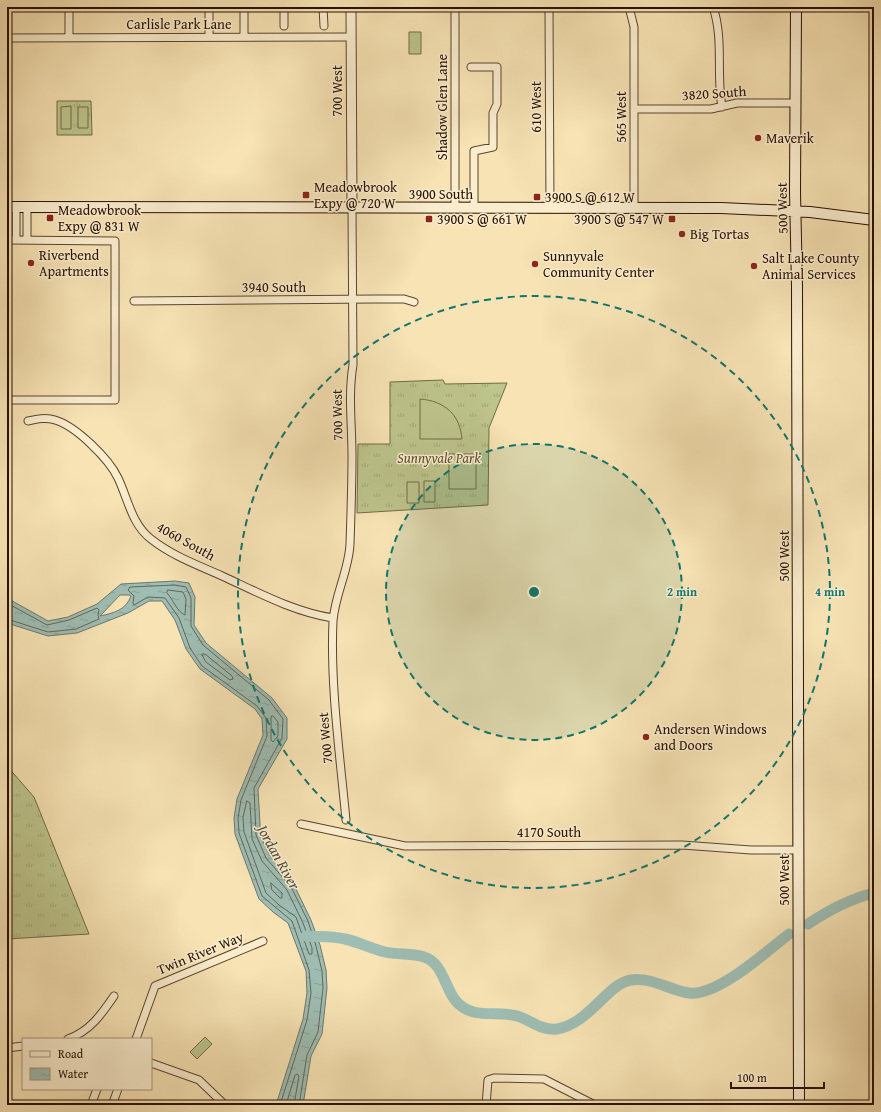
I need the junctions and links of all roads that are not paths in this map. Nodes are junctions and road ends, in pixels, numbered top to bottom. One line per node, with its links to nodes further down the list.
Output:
1 (69, 7): 18 (street)
2 (209, 7): 14 (street)
3 (244, 7): 15 (street)
4 (284, 7): 12 (street)
5 (323, 7): 13 (street)
6 (351, 7): 16 (street, 700 West)
7 (455, 7): 26 (street, Shadow Glen Lane)
8 (549, 7): 28 (street, 610 West)
9 (629, 7): 22 (street, 565 West)
10 (713, 7): 21 (street)
11 (796, 7): 20 (main road, 500 West)
12 (284, 26)
13 (324, 26)
14 (209, 37): 15 (street, Carlisle Park Lane); 18 (street, Carlisle Park Lane)
15 (244, 37): 16 (street, Carlisle Park Lane)
16 (351, 37): 25 (street, 700 West)
17 (7, 38): 18 (street, Carlisle Park Lane)
18 (69, 38)
19 (471, 66): 27 (street)
20 (796, 103): 21 (street, 3820 South); 30 (main road, 500 West)
21 (722, 107): 22 (street, 3820 South)
22 (634, 109): 29 (street, 565 West)
23 (12, 207): 24 (main road, 3900 South); 33 (street)
24 (27, 207): 25 (main road, 3900 South); 34 (street)
25 (352, 207): 26 (main road, 3900 South); 35 (street, 700 West)
26 (455, 208): 27 (main road, 3900 South)
27 (474, 208): 28 (main road, 3900 South)
28 (550, 208): 29 (main road, 3900 South)
29 (634, 208): 30 (main road, 3900 South)
30 (796, 211): 31 (main road, 3900 South); 43 (main road, 500 West)
31 (874, 220)
32 (7, 240): 33 (street)
33 (16, 240): 34 (street)
34 (27, 240): 38 (street)
35 (352, 300): 36 (street, 3940 South); 37 (street, 3940 South); 40 (street, 700 West)
36 (134, 301)
37 (414, 302)
38 (7, 400)
39 (28, 421): 40 (street, 4060 South)
40 (333, 618): 41 (street, 700 West)
41 (346, 820)
42 (301, 824): 43 (street, 4170 South)
43 (798, 850): 58 (main road, 500 West)
44 (263, 942): 47 (street, Twin River Way)
45 (114, 996): 46 (street)
46 (71, 1038)
47 (136, 1038)
48 (22, 1046): 49 (street)
49 (7, 1048)
50 (152, 1063): 55 (street)
51 (97, 1090): 53 (street)
52 (118, 1090): 54 (street)
53 (91, 1105)
54 (112, 1105)
55 (225, 1105)
56 (486, 1105): 57 (street)
57 (595, 1105)
58 (798, 1105)

